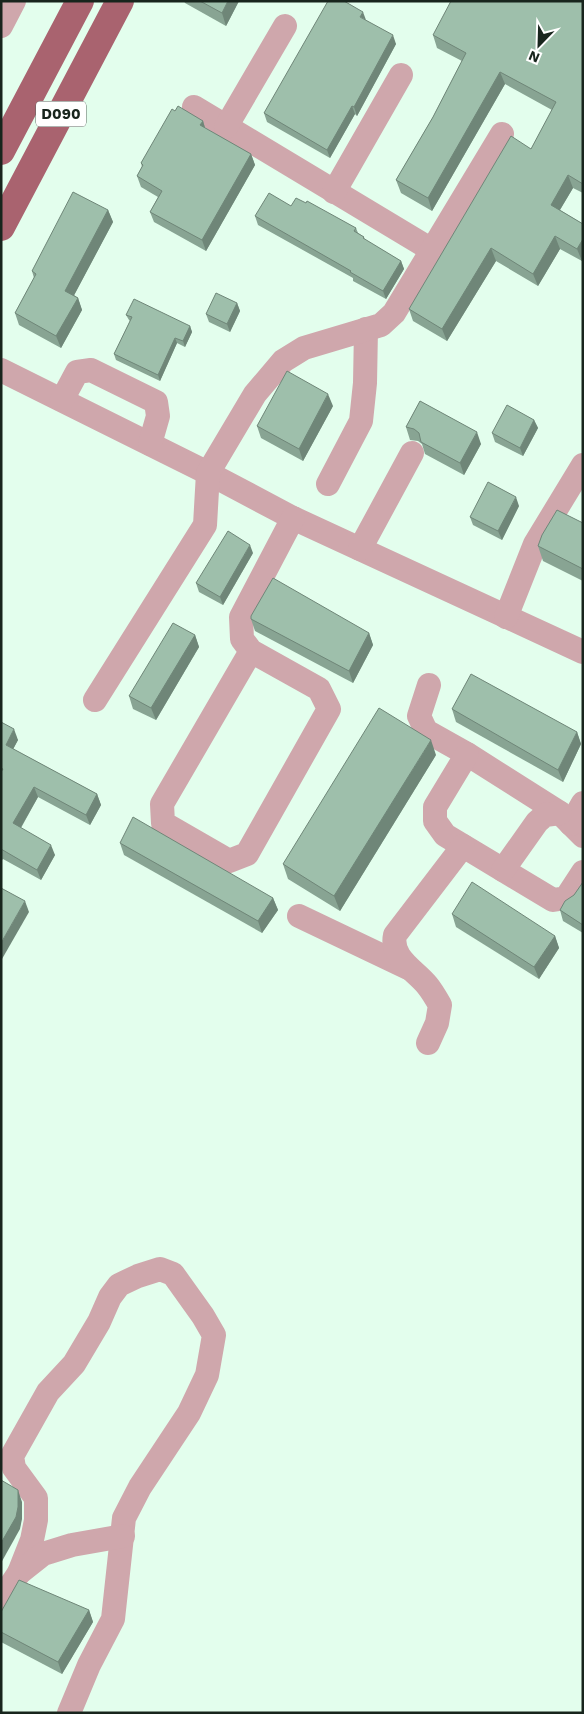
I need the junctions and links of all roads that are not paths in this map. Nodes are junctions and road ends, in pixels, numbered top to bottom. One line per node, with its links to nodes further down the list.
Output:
1 (14, 1): 4 (street)
2 (80, 1): 7 (main road, D090)
3 (120, 1): 9 (main road, D090)
4 (1, 26)
5 (285, 26): 10 (street)
6 (401, 75): 13 (street)
7 (26, 105): 9 (main road); 12 (main road, D090)
8 (194, 107): 10 (street)
9 (56, 122): 14 (main road, D090)
10 (226, 127): 13 (street)
11 (502, 134): 15 (street)
12 (1, 151)
13 (334, 192): 15 (street)
14 (1, 227)
15 (432, 250): 16 (street)
16 (366, 329): 22 (street); 23 (street)
17 (1, 370): 18 (street)
18 (62, 400): 19 (street); 19 (street)
19 (150, 444): 22 (street)
20 (412, 453): 25 (street)
21 (582, 468): 26 (street)
22 (208, 473): 24 (street); 30 (street)
23 (328, 484)
24 (293, 518): 25 (street); 27 (street)
25 (360, 549): 26 (street)
26 (506, 617): 28 (street)
27 (251, 651): 27 (street)
28 (583, 652)
29 (429, 685): 31 (street)
30 (95, 700)
31 (467, 754): 33 (street); 34 (street)
32 (583, 803): 33 (street)
33 (571, 825): 35 (street)
34 (463, 846): 35 (street); 38 (street)
35 (503, 870): 36 (street)
36 (583, 872)
37 (299, 916): 38 (street)
38 (411, 969): 39 (street)
39 (428, 1043)
40 (123, 1536): 41 (street); 41 (street); 43 (street)
41 (19, 1573): 42 (street)
42 (1, 1600)
43 (70, 1713)

